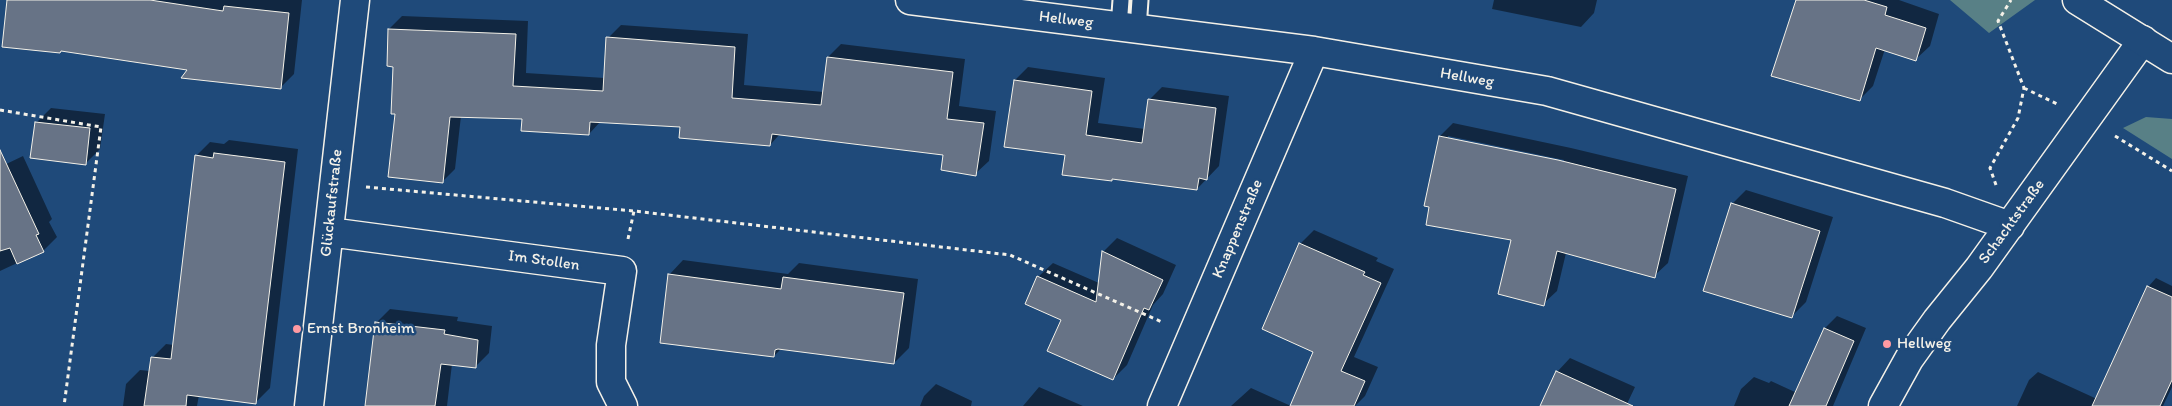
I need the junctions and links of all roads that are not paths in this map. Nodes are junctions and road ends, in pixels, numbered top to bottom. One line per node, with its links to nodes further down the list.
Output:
1 (355, 0): 10 (street, Glückaufstraße)
2 (910, 0): 5 (street, Hellweg)
3 (1140, 0): 5 (lane)
4 (2077, 0): 6 (street)
5 (1126, 18): 7 (street, Hellweg)
6 (2143, 40): 8 (street); 9 (street, Schachtstraße)
7 (1314, 51): 9 (street, Hellweg); 13 (street, Knappenstraße)
8 (2172, 59)
9 (2010, 226): 14 (street, Schachtstraße)
10 (329, 232): 11 (street, Glückaufstraße); 12 (street, Im Stollen)
11 (309, 406)
12 (623, 406)
13 (1162, 406)
14 (1883, 406)

